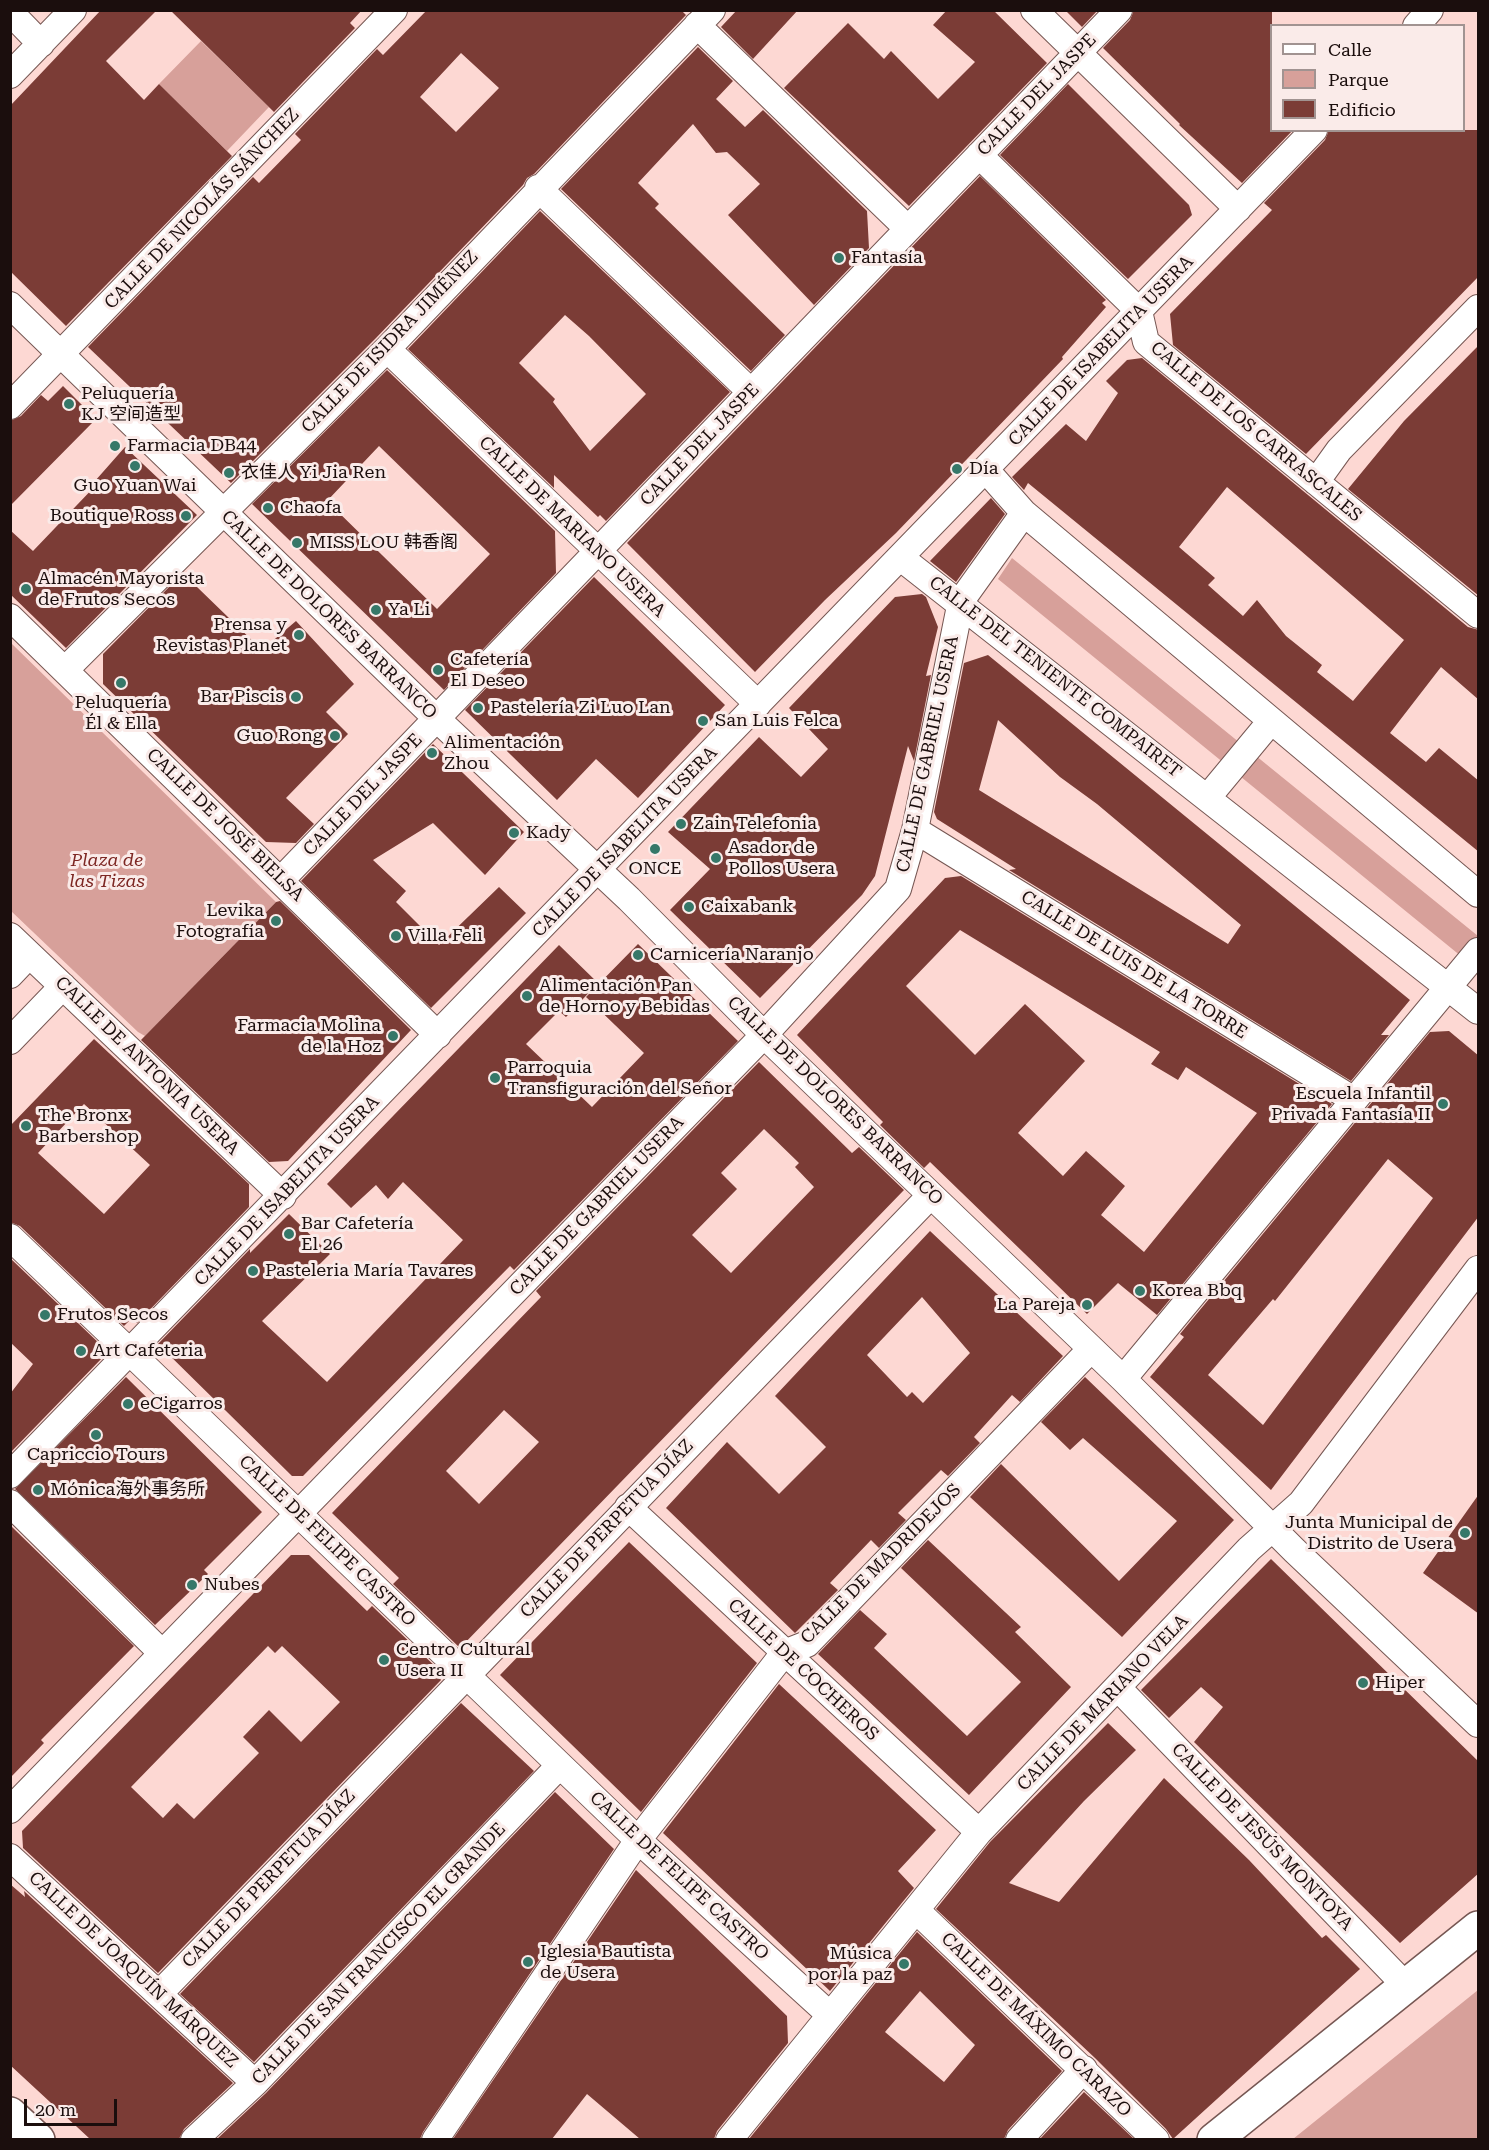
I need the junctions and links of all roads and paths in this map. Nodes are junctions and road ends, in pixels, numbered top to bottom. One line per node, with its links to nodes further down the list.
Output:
1 (73, 10): 9 (street)
2 (394, 10): 21 (street, CALLE DE NICOLÁS SÁNCHEZ)
3 (1034, 10): 10 (street)
4 (1119, 10): 10 (street, CALLE DEL JASPE)
5 (1430, 10): 8 (street)
6 (10, 12): 9 (street)
7 (705, 15): 14 (street, CALLE DE ISIDRA JIMÉNEZ); 16 (street)
8 (1418, 24)
9 (41, 44): 11 (street)
10 (1078, 53): 13 (street, CALLE DEL JASPE); 15 (street)
11 (10, 75)
12 (1312, 132): 15 (street, CALLE DE ISABELITA USERA)
13 (979, 155): 16 (street, CALLE DEL JASPE); 19 (street)
14 (538, 188): 20 (street, CALLE DE ISIDRA JIMÉNEZ); 22 (street)
15 (1238, 209): 19 (street, CALLE DE ISABELITA USERA)
16 (908, 229): 22 (street, CALLE DEL JASPE)
17 (10, 305): 21 (street, CALLE DE DOLORES BARRANCO)
18 (1479, 308): 25 (street)
19 (1139, 311): 24 (street, CALLE DE ISABELITA USERA); 25 (street, CALLE DE LOS CARRASCALES)
20 (387, 349): 26 (street, CALLE DE ISIDRA JIMÉNEZ); 28 (street, CALLE DE MARIANO USERA)
21 (61, 355): 23 (street, CALLE DE NICOLÁS SÁNCHEZ); 26 (street, CALLE DE DOLORES BARRANCO)
22 (751, 392): 28 (street, CALLE DEL JASPE)
23 (10, 406)
24 (986, 470): 27 (street); 29 (street, CALLE DE ISABELITA USERA)
25 (1316, 482): 31 (street, CALLE DE LOS CARRASCALES)
26 (222, 512): 33 (street, CALLE DE ISIDRA JIMÉNEZ); 35 (street, CALLE DE DOLORES BARRANCO)
27 (1024, 513): 30 (street, CALLE DE GABRIEL USERA); 36 (street)
28 (597, 552): 34 (street, CALLE DE MARIANO USERA); 35 (street, CALLE DEL JASPE)
29 (902, 558): 30 (street, CALLE DEL TENIENTE COMPAIRET); 34 (street, CALLE DE ISABELITA USERA)
30 (961, 602): 37 (street, CALLE DEL TENIENTE COMPAIRET); 38 (street, CALLE DE GABRIEL USERA)
31 (1479, 615)
32 (10, 617): 33 (street, CALLE DE JOSÉ BIELSA)
33 (65, 670): 40 (street, CALLE DE JOSÉ BIELSA)
34 (758, 704): 39 (street, CALLE DE ISABELITA USERA)
35 (436, 719): 39 (street, CALLE DE DOLORES BARRANCO); 40 (street, CALLE DEL JASPE)
36 (1271, 721): 37 (street); 41 (street)
37 (1208, 797): 47 (street, CALLE DEL TENIENTE COMPAIRET)
38 (915, 830): 50 (street, CALLE DE GABRIEL USERA); 52 (street, CALLE DE LUIS DE LA TORRE)
39 (598, 871): 49 (street, CALLE DE ISABELITA USERA); 50 (street, CALLE DE DOLORES BARRANCO)
40 (281, 880): 49 (street, CALLE DE JOSÉ BIELSA)
41 (1479, 894)
42 (10, 936): 44 (street, CALLE DE ANTONIA USERA)
43 (1479, 951): 47 (street)
44 (29, 955): 45 (street); 46 (street, CALLE DE ANTONIA USERA)
45 (10, 975)
46 (63, 986): 51 (street); 54 (street, CALLE DE ANTONIA USERA)
47 (1448, 987): 48 (street, CALLE DEL TENIENTE COMPAIRET); 52 (street)
48 (1479, 1011)
49 (438, 1035): 54 (street, CALLE DE ISABELITA USERA)
50 (764, 1035): 53 (street, CALLE DE DOLORES BARRANCO); 63 (street, CALLE DE GABRIEL USERA)
51 (10, 1041)
52 (1354, 1100): 59 (street)
53 (931, 1195): 57 (street, CALLE DE DOLORES BARRANCO); 62 (street, CALLE DE PERPETUA DÍAZ)
54 (283, 1196): 58 (street, CALLE DE ISABELITA USERA)
55 (10, 1237): 58 (street, CALLE DE FELIPE CASTRO)
56 (1479, 1269): 64 (street, CALLE DE MARIANO VELA)
57 (1091, 1349): 59 (street, CALLE DE DOLORES BARRANCO); 66 (street, CALLE DE MADRIDEJOS)
58 (130, 1353): 60 (street, CALLE DE ISABELITA USERA); 63 (street, CALLE DE FELIPE CASTRO)
59 (1123, 1379): 64 (street, CALLE DE DOLORES BARRANCO)
60 (10, 1475)
61 (10, 1503): 65 (street)
62 (628, 1508): 66 (street, CALLE DE COCHEROS); 67 (street, CALLE DE PERPETUA DÍAZ)
63 (297, 1512): 65 (street, CALLE DE GABRIEL USERA); 67 (street, CALLE DE FELIPE CASTRO)
64 (1272, 1528): 68 (street, CALLE DE MARIANO VELA); 69 (street, CALLE DE DOLORES BARRANCO)
65 (162, 1653): 71 (street, CALLE DE GABRIEL USERA)
66 (784, 1653): 72 (street, CALLE DE COCHEROS); 73 (street, CALLE DE MADRIDEJOS)
67 (466, 1675): 70 (street, CALLE DE FELIPE CASTRO); 78 (street, CALLE DE PERPETUA DÍAZ)
68 (1118, 1688): 72 (street, CALLE DE MARIANO VELA); 77 (street, CALLE DE JESÚS MONTOYA)
69 (1479, 1724)
70 (560, 1765): 73 (street, CALLE DE FELIPE CASTRO); 81 (street, CALLE DE SAN FRANCISCO EL GRANDE)
71 (10, 1810)
72 (979, 1832): 75 (street, CALLE DE MARIANO VELA)
73 (638, 1840): 79 (street, CALLE DE FELIPE CASTRO); 85 (street, CALLE DE MADRIDEJOS)
74 (10, 1857): 78 (street, CALLE DE JOAQUÍN MÁRQUEZ)
75 (916, 1911): 79 (street, CALLE DE MARIANO VELA); 80 (street, CALLE DE MÁXIMO CARAZO)
76 (1479, 1928): 77 (main road)
77 (1406, 1986): 89 (main road)
78 (159, 1994): 81 (street, CALLE DE JOAQUÍN MÁRQUEZ)
79 (830, 2015): 86 (street, CALLE DE MARIANO VELA)
80 (1084, 2069): 87 (street); 88 (street, CALLE DE MÁXIMO CARAZO)
81 (255, 2083): 84 (street, CALLE DE SAN FRANCISCO EL GRANDE)
82 (10, 2114): 83 (main road)
83 (38, 2139)
84 (194, 2139)
85 (435, 2139)
86 (729, 2139)
87 (1019, 2139)
88 (1156, 2139)
89 (1214, 2139)

